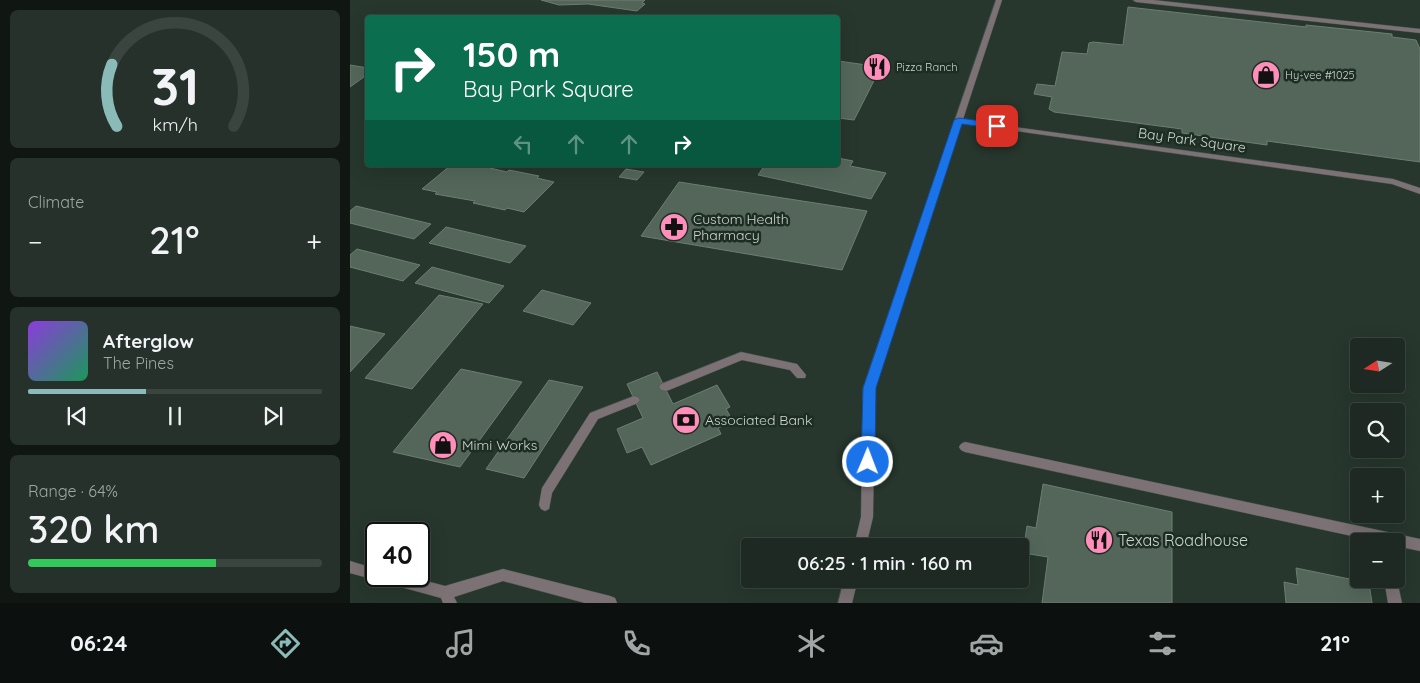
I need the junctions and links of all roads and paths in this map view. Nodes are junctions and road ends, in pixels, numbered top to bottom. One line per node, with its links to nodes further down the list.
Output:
1 (999, 0): 4 (street)
2 (1136, 0): 3 (street)
3 (1420, 31)
4 (959, 120): 5 (street, Bay Park Square); 12 (street)
5 (1420, 191)
6 (801, 375): 7 (street)
7 (665, 387)
8 (634, 400): 10 (street)
9 (964, 447): 11 (street)
10 (545, 505)
11 (1357, 533)
12 (862, 538)
13 (1405, 542): 14 (street)
14 (1420, 545)
15 (350, 567): 16 (street)
16 (365, 572)
17 (414, 587): 20 (street)
18 (849, 588): 22 (street)
19 (1392, 588): 23 (street)
20 (447, 598): 21 (street)
21 (610, 603)
22 (845, 603)
23 (1395, 603)

